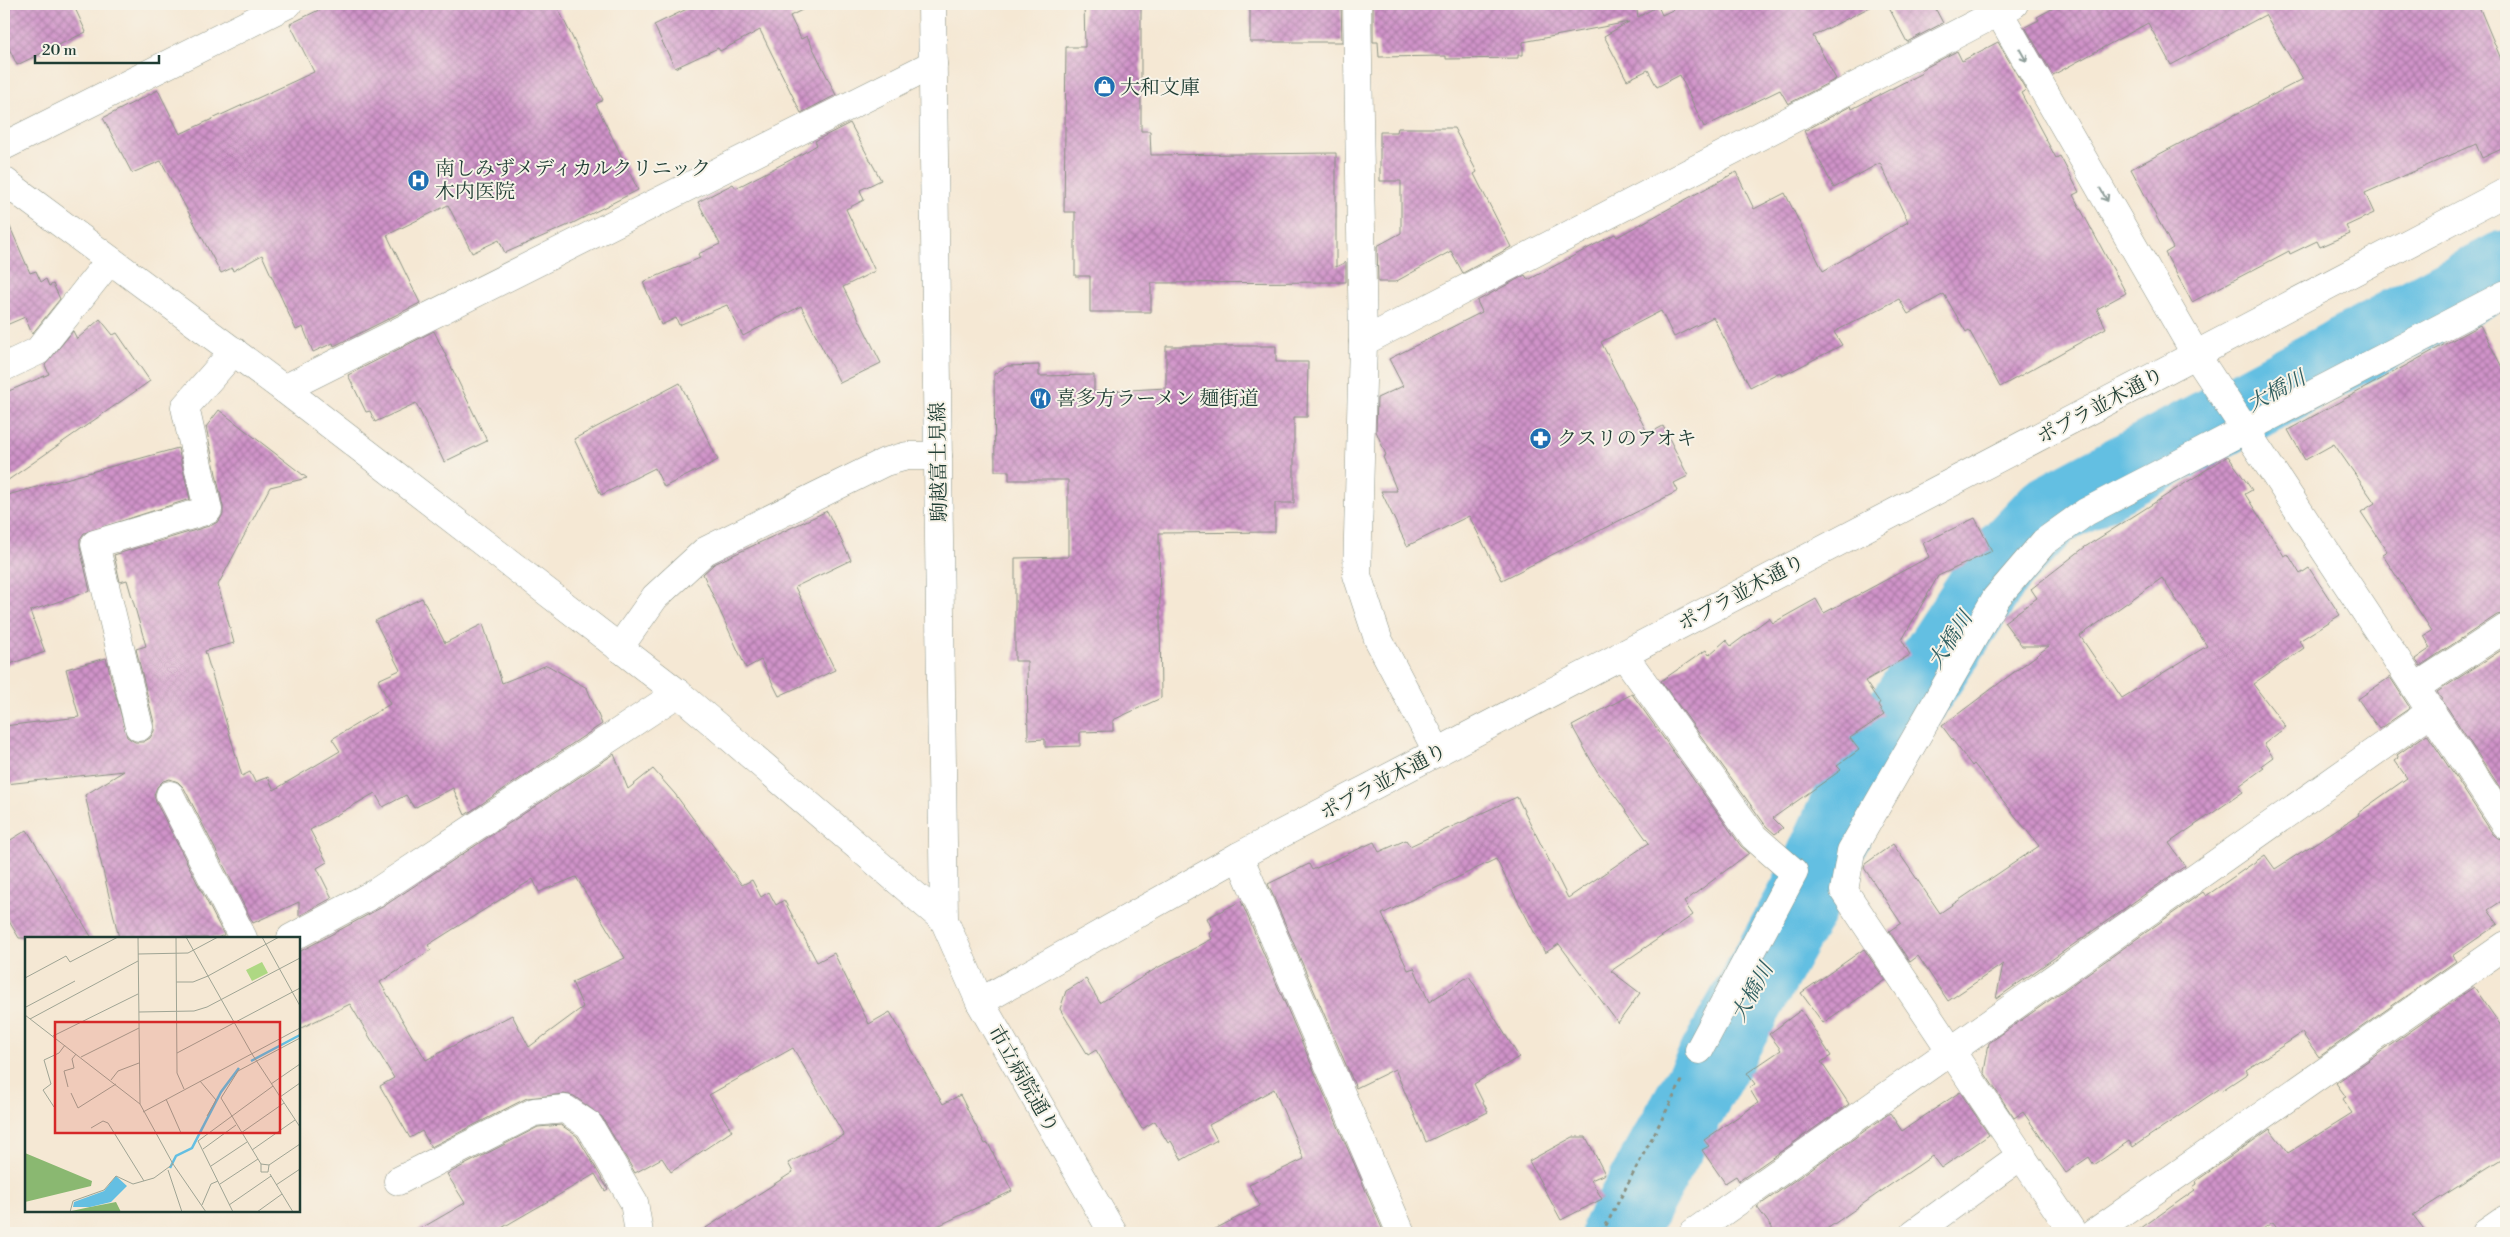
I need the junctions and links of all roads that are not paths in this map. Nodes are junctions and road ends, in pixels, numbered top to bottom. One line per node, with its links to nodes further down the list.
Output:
1 (288, 4): 6 (street)
2 (932, 4): 5 (street, 駒越富士見線)
3 (1357, 4): 11 (street)
4 (2003, 7): 11 (street); 13 (street, one-way to 13)
5 (933, 64): 15 (street); 17 (street, 駒越富士見線)
6 (4, 146)
7 (4, 181): 9 (street)
8 (2506, 192): 13 (street, ポプラ並木通り)
9 (110, 260): 12 (street); 14 (street)
10 (2506, 294): 16 (street)
11 (1363, 342): 25 (street)
12 (234, 351): 15 (street); 24 (street)
13 (2196, 355): 16 (street); 20 (street, ポプラ並木通り)
14 (4, 367)
15 (284, 389): 19 (street)
16 (2246, 429): 21 (street); 34 (street)
17 (938, 456): 19 (street); 29 (street, 駒越富士見線)
18 (2506, 628): 21 (street)
19 (619, 648): 22 (street)
20 (1623, 654): 25 (street, ポプラ並木通り); 35 (street)
21 (2416, 687): 23 (street)
22 (678, 694): 29 (street); 31 (street)
23 (2432, 711): 27 (street); 34 (street)
24 (138, 727)
25 (1438, 753): 28 (street, ポプラ並木通り)
26 (170, 795): 30 (street)
27 (2506, 825)
28 (1239, 856): 33 (street, ポプラ並木通り); 41 (street)
29 (944, 920): 33 (street, 市立病院通り)
30 (242, 937)
31 (293, 937)
32 (2506, 945): 45 (street)
33 (980, 1002): 40 (street, 市立病院通り)
34 (1952, 1049): 36 (street); 42 (street)
35 (1698, 1050)
36 (2022, 1155): 43 (street); 44 (street)
37 (398, 1180): 39 (street)
38 (2506, 1219): 46 (street)
39 (639, 1233)
40 (1113, 1233)
41 (1401, 1233)
42 (1693, 1233)
43 (1914, 1233)
44 (2073, 1233)
45 (2094, 1233)
46 (2486, 1233)

